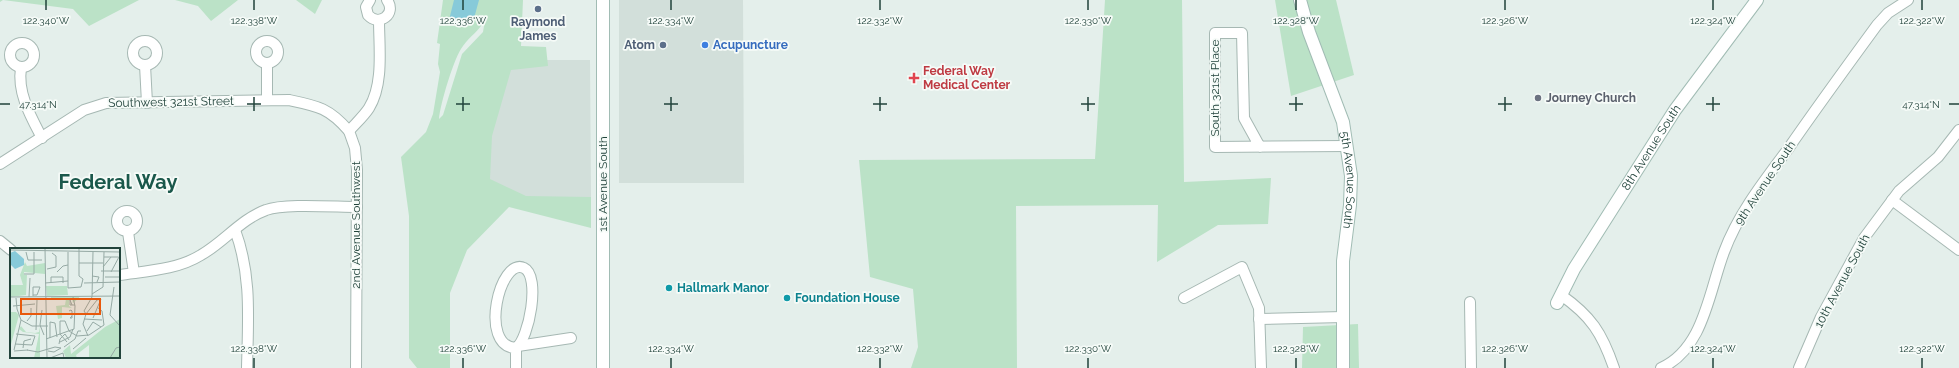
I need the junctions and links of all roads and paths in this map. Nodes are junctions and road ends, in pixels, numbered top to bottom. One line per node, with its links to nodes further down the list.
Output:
1 (370, 0): 7 (street)
2 (387, 0): 7 (street)
3 (603, 0): 38 (street, 1st Avenue South)
4 (1300, 0): 16 (street, 5th Avenue South)
5 (1757, 0): 29 (street, 8th Avenue South)
6 (1908, 0): 43 (street, 9th Avenue South)
7 (379, 20): 14 (street)
8 (267, 63): 11 (street)
9 (145, 65): 12 (street)
10 (21, 68): 15 (street)
11 (267, 100): 12 (street, Southwest 321st Street); 14 (street, Southwest 321st Street)
12 (146, 103): 15 (street, Southwest 321st Street)
13 (1959, 130): 19 (street, 10th Avenue South)
14 (349, 131): 20 (street, 2nd Avenue Southwest)
15 (42, 138): 18 (street, Southwest 321st Street)
16 (1347, 146): 17 (street, South 321st Place); 31 (street, 5th Avenue South)
17 (1260, 147): 17 (street, South 321st Place)
18 (0, 164)
19 (1892, 200): 25 (street); 44 (street, 10th Avenue South)
20 (357, 207): 21 (street); 36 (street, 2nd Avenue Southwest)
21 (235, 230): 26 (street); 35 (street)
22 (128, 232): 26 (street)
23 (0, 241): 24 (street)
24 (10, 249)
25 (1959, 250)
26 (134, 273): 27 (street)
27 (120, 275)
28 (1184, 298): 32 (street)
29 (1559, 299): 42 (street)
30 (1470, 302): 41 (street)
31 (1343, 317): 32 (street); 40 (street, 5th Avenue South)
32 (1259, 319): 39 (street)
33 (571, 338): 34 (street)
34 (517, 347): 34 (street); 37 (street)
35 (247, 368)
36 (356, 368)
37 (516, 368)
38 (604, 368)
39 (1260, 368)
40 (1343, 368)
41 (1471, 368)
42 (1614, 368)
43 (1661, 368)
44 (1799, 368)

